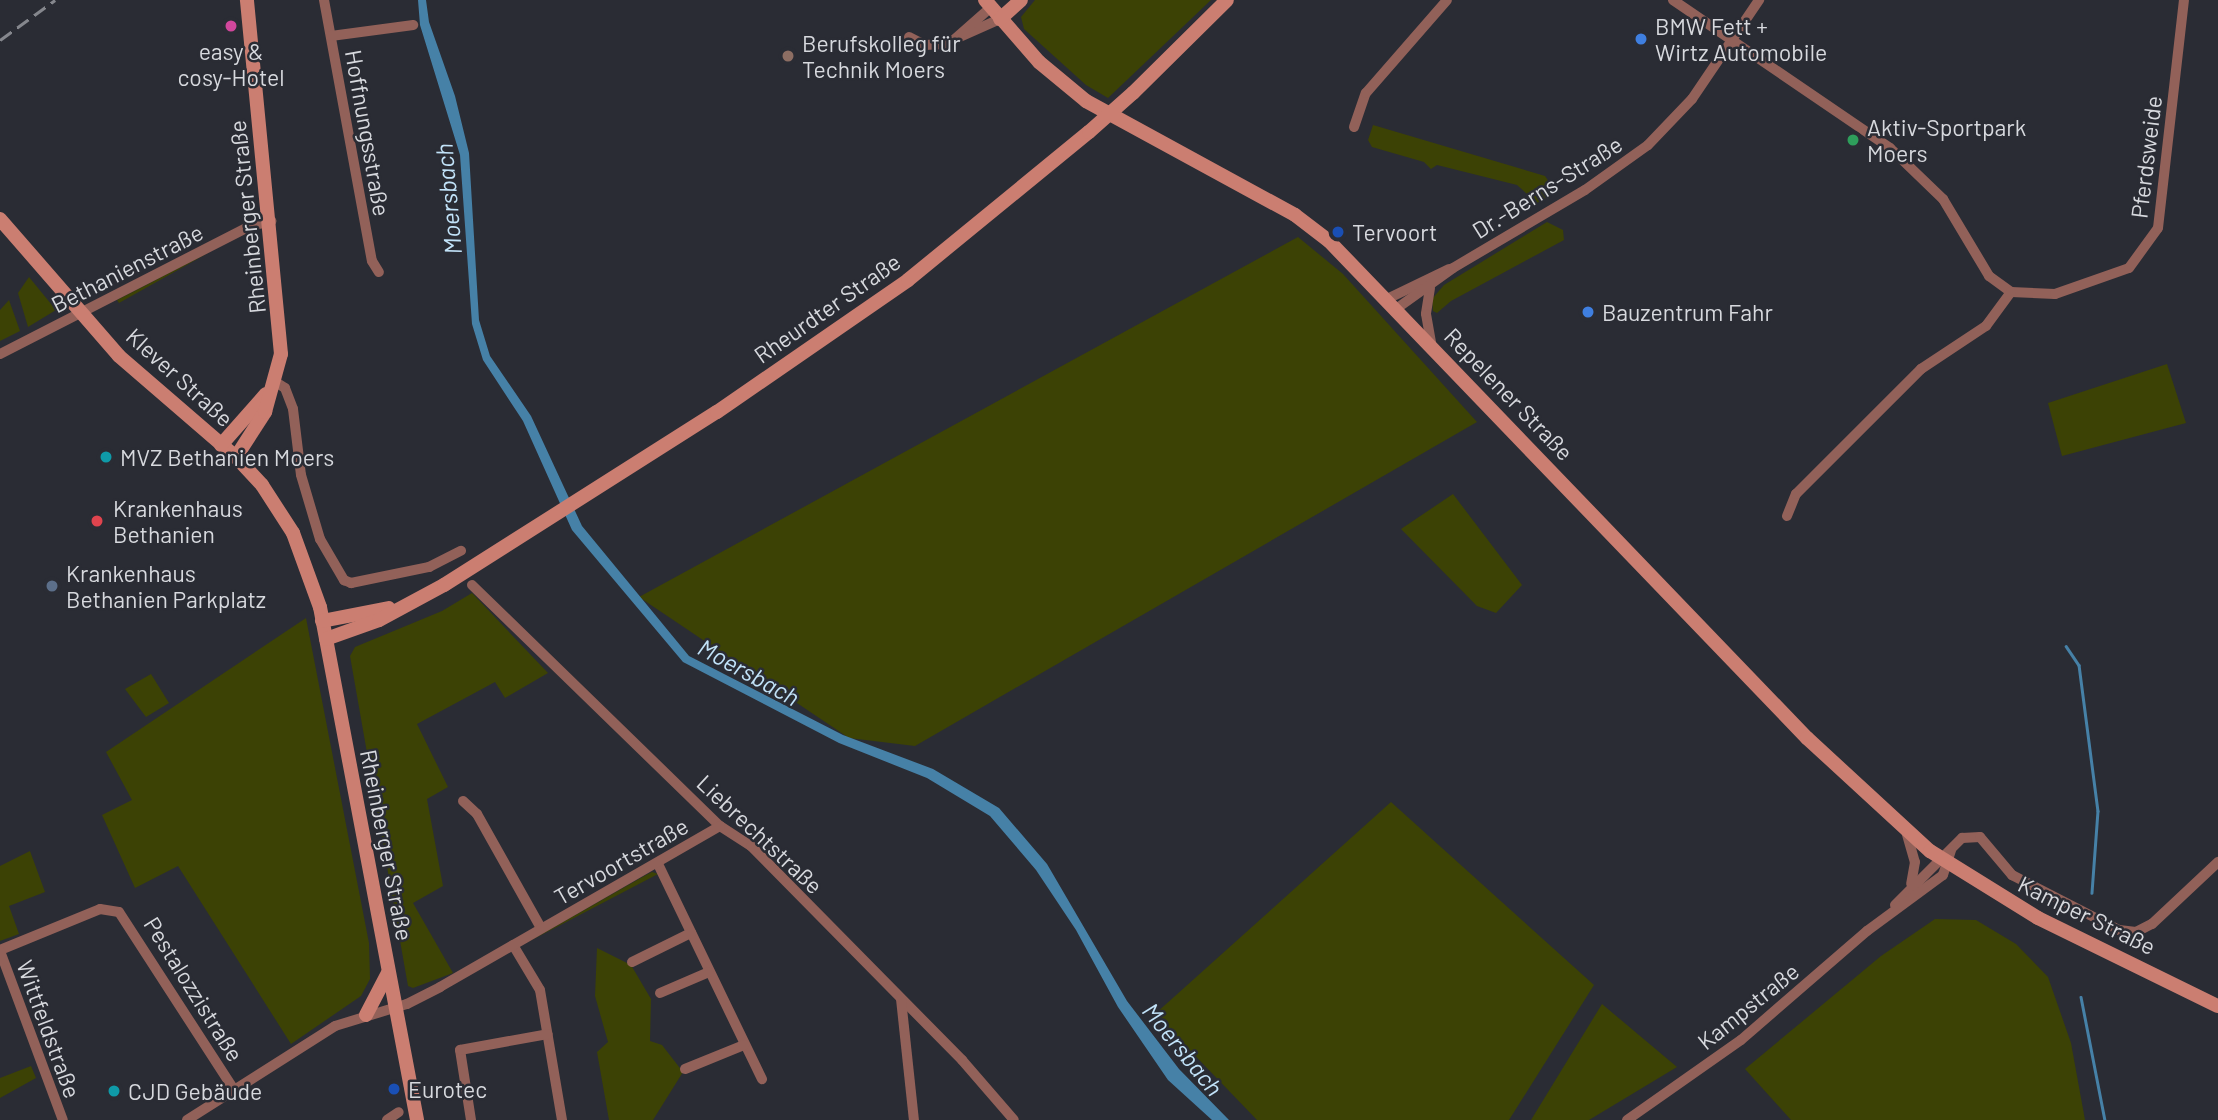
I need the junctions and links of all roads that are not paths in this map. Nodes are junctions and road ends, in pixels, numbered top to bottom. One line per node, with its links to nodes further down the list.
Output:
1 (247, 0): 16 (main road, Rheinberger Straße)
2 (324, 0): 11 (street, Hoffnungsstraße)
3 (1021, 0): 9 (main road)
4 (1227, 0): 32 (main road, Rheurdter Straße, bridge)
5 (1447, 0): 14 (street)
6 (1673, 0): 13 (street)
7 (1759, 0): 13 (street, Dr.-Berns-Straße)
8 (2184, 0): 20 (street, Pferdsweide)
9 (994, 7): 12 (street); 21 (main road, Repelener Straße)
10 (413, 25): 11 (street)
11 (331, 36): 18 (street, Hoffnungsstraße)
12 (909, 37)
13 (1734, 40): 17 (street, Dr.-Berns-Straße); 20 (street)
14 (1354, 127)
15 (0, 219): 22 (main road, Klever Straße)
16 (271, 220): 22 (street, Bethanienstraße); 25 (main road, Rheinberger Straße)
17 (1453, 268): 19 (street, Dr.-Berns-Straße); 21 (street, Dr.-Berns-Straße)
18 (379, 272)
19 (1430, 288): 21 (street, Dr.-Berns-Straße); 23 (street)
20 (2011, 292): 28 (street)
21 (1391, 304): 23 (main road, Repelener Straße)
22 (80, 314): 24 (street, Bethanienstraße); 26 (main road, Klever Straße)
23 (1433, 347): 37 (main road, Repelener Straße)
24 (0, 355)
25 (273, 384): 26 (main road); 27 (main road, Rheinberger Straße); 29 (street)
26 (221, 445): 27 (main road, Klever Straße)
27 (236, 457): 30 (main road, Klever Straße)
28 (1787, 516)
29 (461, 551)
30 (312, 579): 33 (main road, Rheinberger Straße)
31 (472, 585): 36 (street, Liebrechtstraße)
32 (414, 601): 33 (main road, Rheurdter Straße); 34 (main road, Rheurdter Straße)
33 (322, 621): 34 (main road, Rheinberger Straße)
34 (326, 639): 49 (main road, Rheinberger Straße)
35 (463, 801): 43 (street, Tervoortstraße)
36 (720, 826): 40 (street, Tervoortstraße); 51 (street, Liebrechtstraße)
37 (1905, 831): 38 (main road, Repelener Straße); 41 (street, Kampstraße)
38 (1946, 858): 39 (street); 41 (street, Kampstraße); 42 (street, Kampstraße); 52 (main road, Kamper Straße)
39 (2218, 862)
40 (658, 864): 43 (street, Tervoortstraße); 44 (street)
41 (1903, 895): 42 (street, Kampstraße)
42 (1888, 914): 69 (street, Kampstraße)
43 (541, 928): 45 (street, Tervoortstraße)
44 (691, 933): 47 (street); 48 (street)
45 (513, 945): 53 (street, Tervoortstraße); 55 (street)
46 (0, 951): 59 (street, Pestalozzistraße); 61 (street, Wittfeldstraße)
47 (632, 962)
48 (709, 972): 50 (street); 56 (street)
49 (388, 973): 53 (main road, Rheinberger Straße); 54 (main road)
50 (660, 993)
51 (901, 999): 67 (street); 68 (street, Liebrechtstraße)
52 (2218, 1006)
53 (395, 1007): 54 (street, Tervoortstraße); 64 (main road, Rheinberger Straße)
54 (366, 1015): 59 (street, Tervoortstraße)
55 (548, 1034): 65 (street); 66 (street)
56 (744, 1045): 57 (street); 58 (street)
57 (685, 1069)
58 (762, 1079)
59 (234, 1091): 62 (street, Tervoortstraße)
60 (399, 1112): 63 (street)
61 (63, 1120)
62 (187, 1120)
63 (387, 1120)
64 (416, 1120)
65 (471, 1120)
66 (562, 1120)
67 (915, 1120)
68 (1014, 1120)
69 (1626, 1120)

